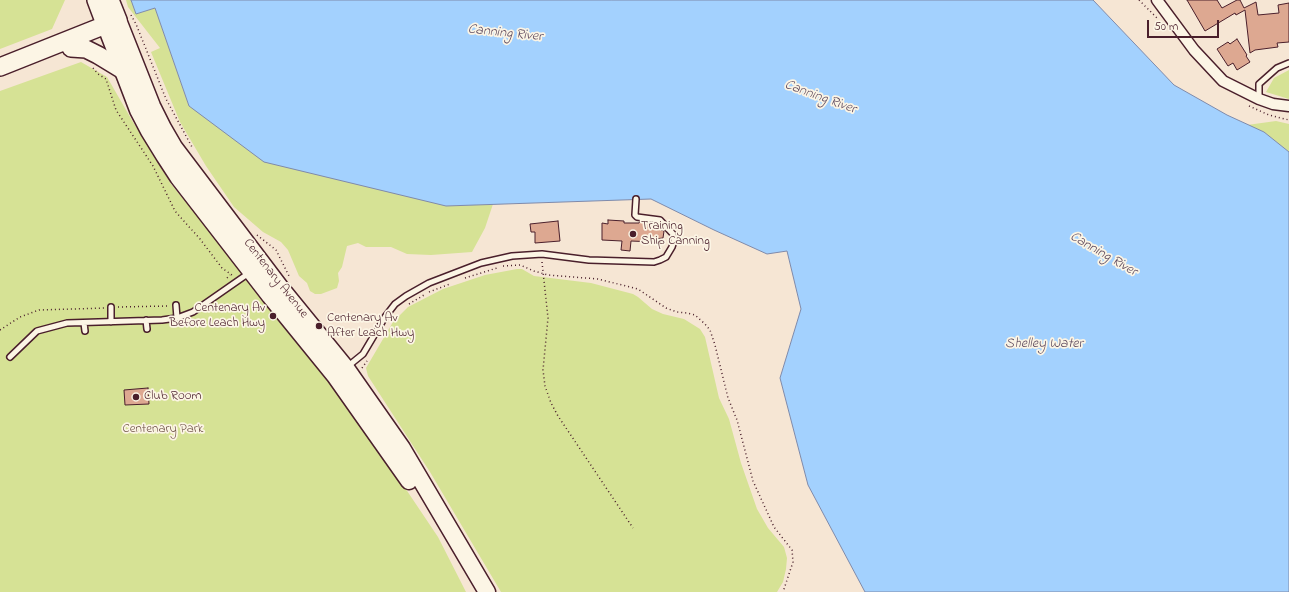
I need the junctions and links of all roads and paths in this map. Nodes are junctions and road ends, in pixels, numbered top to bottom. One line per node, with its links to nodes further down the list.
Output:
1 (96, 0): 4 (highway)
2 (110, 0): 4 (highway)
3 (1157, 0): 10 (street)
4 (113, 27): 5 (highway); 7 (highway); 8 (main road, Centenary Avenue); 30 (main road, Centenary Avenue)
5 (71, 48): 8 (highway); 9 (highway)
6 (1289, 62): 10 (lane)
7 (0, 67)
8 (121, 69): 14 (main road, Centenary Avenue)
9 (0, 78)
10 (1259, 99): 11 (street)
11 (1289, 106)
12 (636, 199): 13 (lane)
13 (542, 254): 15 (path); 30 (lane)
14 (251, 272): 21 (lane); 30 (main road, Centenary Avenue)
15 (542, 273): 16 (path); 31 (path); 34 (path)
16 (462, 279)
17 (456, 281): 19 (path)
18 (176, 305): 21 (lane)
19 (405, 306)
20 (111, 307): 23 (lane)
21 (177, 318): 22 (lane)
22 (146, 320): 23 (lane); 25 (lane)
23 (111, 322): 24 (lane)
24 (84, 323): 26 (lane); 27 (lane)
25 (147, 329)
26 (85, 331)
27 (10, 357)
28 (368, 360): 29 (path)
29 (362, 368)
30 (341, 372): 32 (main road, Centenary Avenue); 33 (main road, Centenary Avenue)
31 (633, 528)
32 (476, 592)
33 (487, 592)
34 (783, 592)

